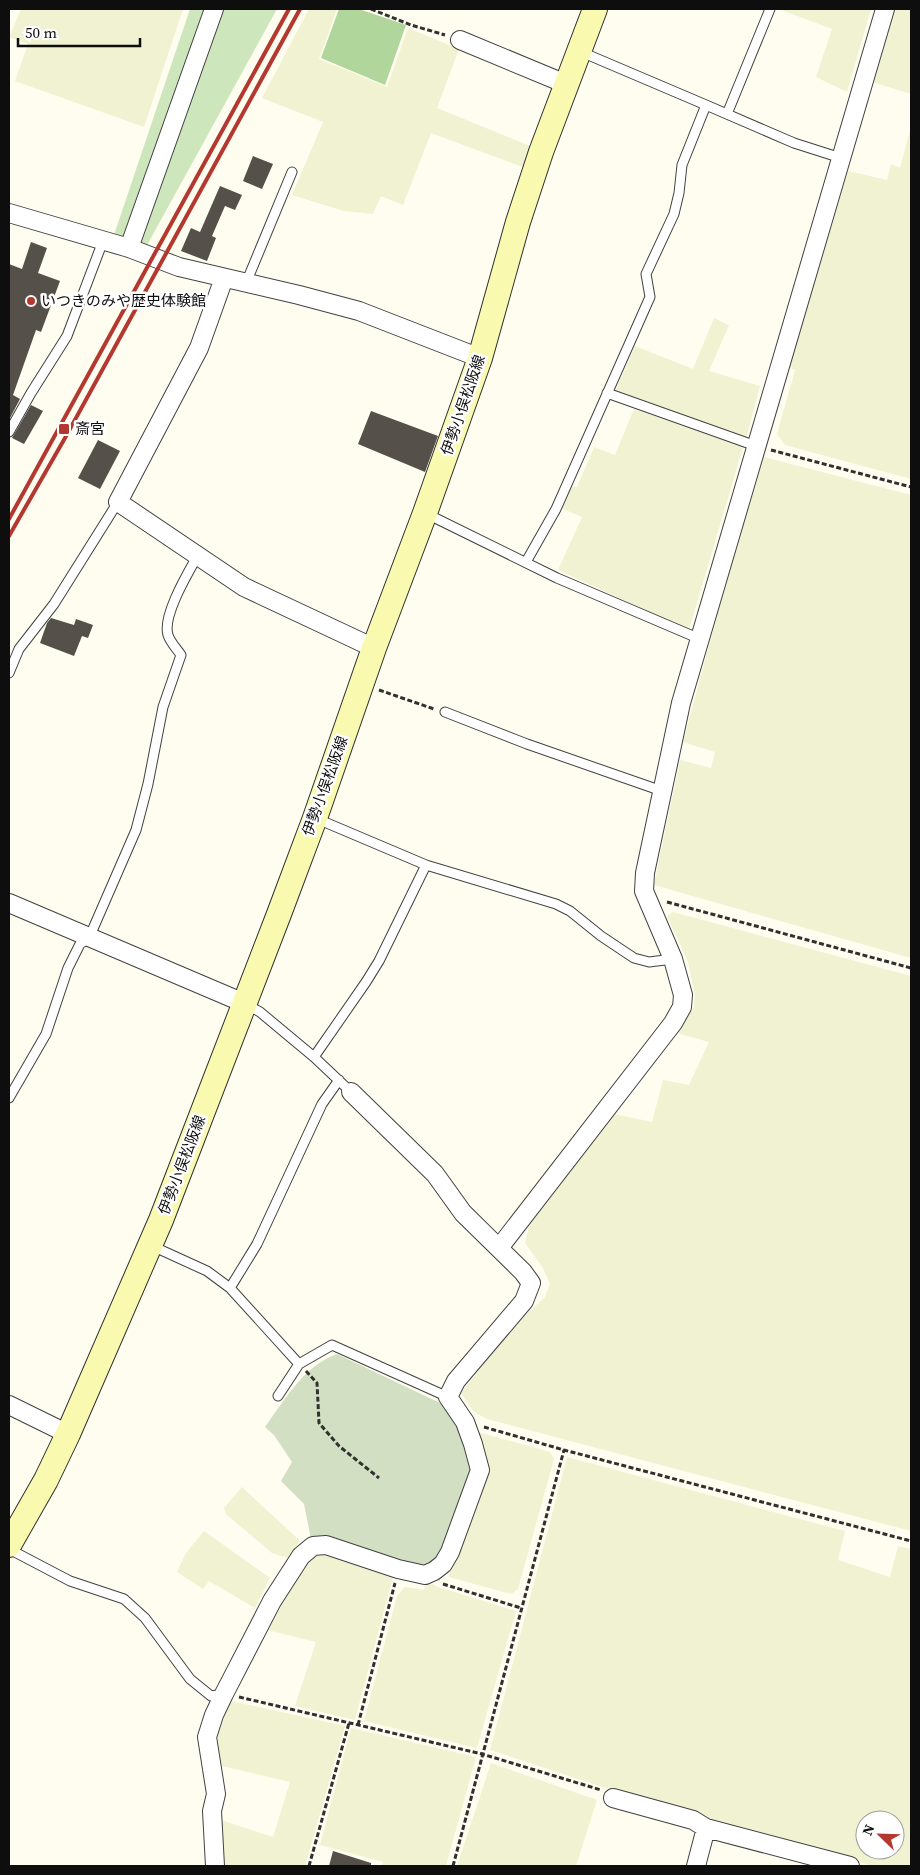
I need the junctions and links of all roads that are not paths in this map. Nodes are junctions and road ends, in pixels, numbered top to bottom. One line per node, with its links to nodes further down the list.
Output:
1 (214, 9): 14 (street)
2 (596, 9): 6 (main road, 伊勢小俣松阪線)
3 (770, 9): 9 (lane)
4 (885, 9): 10 (street)
5 (460, 40): 7 (street)
6 (579, 51): 7 (main road, 伊勢小俣松阪線); 8 (lane)
7 (566, 84): 17 (main road, 伊勢小俣松阪線)
8 (706, 105): 9 (lane); 18 (lane)
9 (727, 114): 10 (lane)
10 (841, 158): 20 (street)
11 (292, 172): 16 (lane)
12 (9, 213): 13 (street)
13 (103, 241): 14 (street); 19 (lane)
14 (129, 248): 15 (street)
15 (224, 278): 16 (street); 21 (street)
16 (246, 284): 17 (street)
17 (480, 358): 22 (main road, 伊勢小俣松阪線)
18 (607, 393): 20 (lane); 24 (lane)
19 (9, 432)
20 (756, 446): 25 (street)
21 (118, 502): 23 (street); 27 (lane)
22 (425, 513): 24 (lane); 26 (main road, 伊勢小俣松阪線)
23 (198, 555): 26 (street); 33 (lane)
24 (526, 562): 25 (lane)
25 (700, 639): 29 (street)
26 (374, 648): 30 (main road, 伊勢小俣松阪線)
27 (9, 673)
28 (445, 712): 29 (lane)
29 (662, 791): 34 (street)
30 (315, 818): 31 (lane); 35 (main road, 伊勢小俣松阪線)
31 (426, 865): 34 (lane); 36 (lane)
32 (9, 903): 33 (street)
33 (89, 938): 35 (street); 38 (lane)
34 (673, 960): 40 (street)
35 (244, 1003): 36 (lane); 39 (main road, 伊勢小俣松阪線)
36 (314, 1057): 37 (lane)
37 (345, 1086): 40 (street); 41 (lane)
38 (9, 1098)
39 (150, 1245): 41 (lane); 46 (main road, 伊勢小俣松阪線)
40 (499, 1248): 44 (street)
41 (230, 1288): 42 (lane)
42 (299, 1364): 43 (lane); 44 (lane)
43 (278, 1396)
44 (448, 1397): 48 (street)
45 (9, 1405): 46 (street)
46 (68, 1434): 47 (main road, 伊勢小俣松阪線)
47 (10, 1542): 48 (lane)
48 (224, 1694): 51 (street)
49 (613, 1798): 50 (street)
50 (706, 1828): 52 (street); 53 (street)
51 (215, 1866)
52 (696, 1866)
53 (850, 1866)

